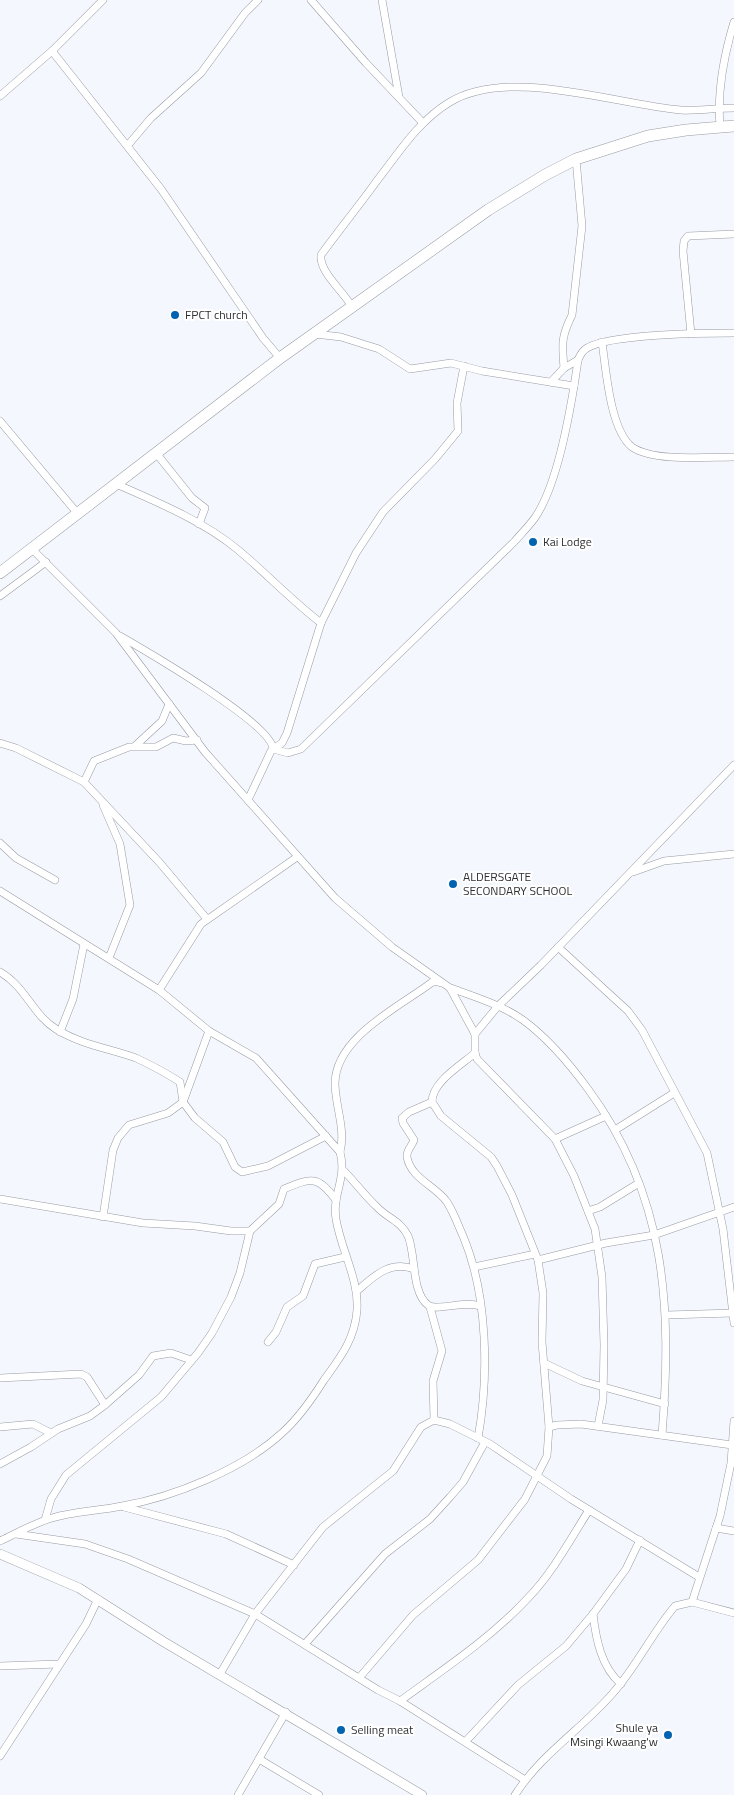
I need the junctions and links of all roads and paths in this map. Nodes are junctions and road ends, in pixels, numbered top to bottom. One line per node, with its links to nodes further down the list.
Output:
1 (104, 0): 6 (street)
2 (258, 0): 14 (street)
3 (311, 0): 8 (street)
4 (382, 0): 8 (street)
5 (734, 22): 9 (street)
6 (52, 51): 7 (street); 14 (street)
7 (0, 96)
8 (399, 97): 11 (street)
9 (719, 108): 10 (street); 11 (street); 12 (street)
10 (734, 108)
11 (424, 123): 17 (street)
12 (720, 126): 13 (highway); 15 (highway)
13 (734, 126)
14 (128, 145): 22 (street)
15 (576, 159): 17 (highway); 25 (street)
16 (734, 234): 20 (street)
17 (352, 307): 19 (highway)
18 (734, 333): 20 (street)
19 (313, 334): 22 (highway); 24 (street)
20 (691, 334): 21 (street)
21 (602, 342): 23 (street); 31 (street)
22 (280, 358): 30 (highway)
23 (578, 360): 25 (street); 27 (street)
24 (464, 366): 26 (street); 39 (street)
25 (564, 368): 26 (street)
26 (551, 382): 27 (street)
27 (574, 386): 45 (street)
28 (0, 421): 29 (street)
29 (2, 429): 33 (street)
30 (156, 453): 32 (highway); 34 (street)
31 (734, 457)
32 (116, 484): 33 (highway); 34 (street)
33 (78, 514): 35 (highway)
34 (199, 524): 39 (street)
35 (32, 549): 36 (street); 37 (highway)
36 (46, 562): 38 (street); 40 (street)
37 (0, 573)
38 (0, 596)
39 (321, 623): 45 (street)
40 (116, 633): 41 (street); 45 (street)
41 (169, 704): 42 (street); 44 (street)
42 (197, 740): 44 (street); 49 (street)
43 (0, 743): 47 (street)
44 (135, 746): 47 (street)
45 (273, 749): 49 (street)
46 (734, 766): 53 (street)
47 (84, 782): 48 (street)
48 (100, 798): 56 (street); 59 (street)
49 (248, 800): 52 (street)
50 (0, 843): 54 (street)
51 (734, 854): 53 (street)
52 (297, 857): 56 (street); 61 (street)
53 (630, 872): 58 (street)
54 (55, 880)
55 (0, 891): 57 (street)
56 (207, 920): 62 (street)
57 (84, 944): 59 (street); 65 (street)
58 (558, 947): 63 (street); 68 (street)
59 (109, 958): 62 (street)
60 (0, 972): 65 (street)
61 (450, 988): 63 (street); 66 (street); 75 (street)
62 (159, 990): 64 (street)
63 (498, 1006): 66 (street); 71 (street)
64 (209, 1031): 69 (street); 73 (street)
65 (60, 1032): 69 (street)
66 (475, 1034): 67 (street)
67 (475, 1054): 70 (street); 74 (street)
68 (674, 1093): 72 (street); 82 (street)
69 (183, 1102): 73 (street); 83 (street)
70 (432, 1102): 88 (street); 89 (street)
71 (606, 1116): 72 (street); 74 (street)
72 (615, 1130): 77 (street)
73 (326, 1136): 75 (street)
74 (555, 1140): 81 (street)
75 (340, 1152): 76 (street)
76 (343, 1170): 79 (street); 90 (street)
77 (639, 1183): 81 (street); 85 (street)
78 (0, 1199): 83 (street)
79 (336, 1200): 84 (street); 87 (street)
80 (734, 1207): 82 (street)
81 (588, 1211): 86 (street)
82 (720, 1214): 85 (street); 95 (street)
83 (103, 1217): 84 (street)
84 (250, 1231): 97 (street)
85 (654, 1235): 86 (street); 94 (street)
86 (598, 1245): 88 (street); 100 (street)
87 (345, 1257): 91 (street); 96 (street)
88 (536, 1257): 89 (street); 98 (street)
89 (474, 1267): 92 (street)
90 (414, 1269): 91 (street); 93 (street)
91 (357, 1291): 115 (street)
92 (480, 1306): 93 (street); 110 (street)
93 (430, 1307): 103 (street)
94 (667, 1315): 95 (street); 101 (street)
95 (734, 1317)
96 (268, 1342)
97 (191, 1360): 102 (street); 117 (street)
98 (544, 1363): 100 (street); 107 (street)
99 (0, 1378): 102 (street)
100 (602, 1387): 101 (street); 105 (street)
101 (665, 1404): 109 (street)
102 (105, 1405): 108 (street)
103 (434, 1420): 110 (street); 124 (street)
104 (734, 1421): 112 (street)
105 (598, 1426): 107 (street); 109 (street)
106 (0, 1427): 108 (street)
107 (549, 1427): 114 (street)
108 (51, 1433): 113 (street)
109 (662, 1435): 112 (street)
110 (478, 1438): 111 (street)
111 (485, 1442): 114 (street); 131 (street)
112 (732, 1445): 118 (street)
113 (0, 1464)
114 (538, 1476): 116 (street); 135 (street)
115 (121, 1507): 117 (street); 124 (street)
116 (589, 1510): 121 (street); 137 (street)
117 (45, 1520): 120 (street)
118 (716, 1528): 119 (street); 125 (street)
119 (734, 1531)
120 (16, 1534): 122 (street); 129 (street)
121 (640, 1540): 125 (street); 130 (street)
122 (0, 1541)
123 (0, 1554): 126 (street)
124 (294, 1565): 129 (street)
125 (699, 1577): 127 (street)
126 (98, 1600): 132 (street); 134 (street)
127 (692, 1602): 128 (street); 136 (street)
128 (734, 1613)
129 (255, 1614): 131 (street); 134 (street)
130 (593, 1614): 136 (street); 139 (street)
131 (305, 1644): 135 (street)
132 (59, 1664): 133 (street); 140 (street)
133 (0, 1666)
134 (220, 1674): 138 (street)
135 (359, 1678): 137 (street)
136 (621, 1684): 142 (street)
137 (400, 1700): 139 (street)
138 (286, 1712): 141 (street); 146 (street)
139 (466, 1741): 142 (street)
140 (0, 1756)
141 (259, 1759): 143 (street); 144 (street)
142 (525, 1780): 147 (street)
143 (310, 1793): 145 (street)
144 (238, 1795)
145 (319, 1795)
146 (422, 1795)
147 (515, 1795)

